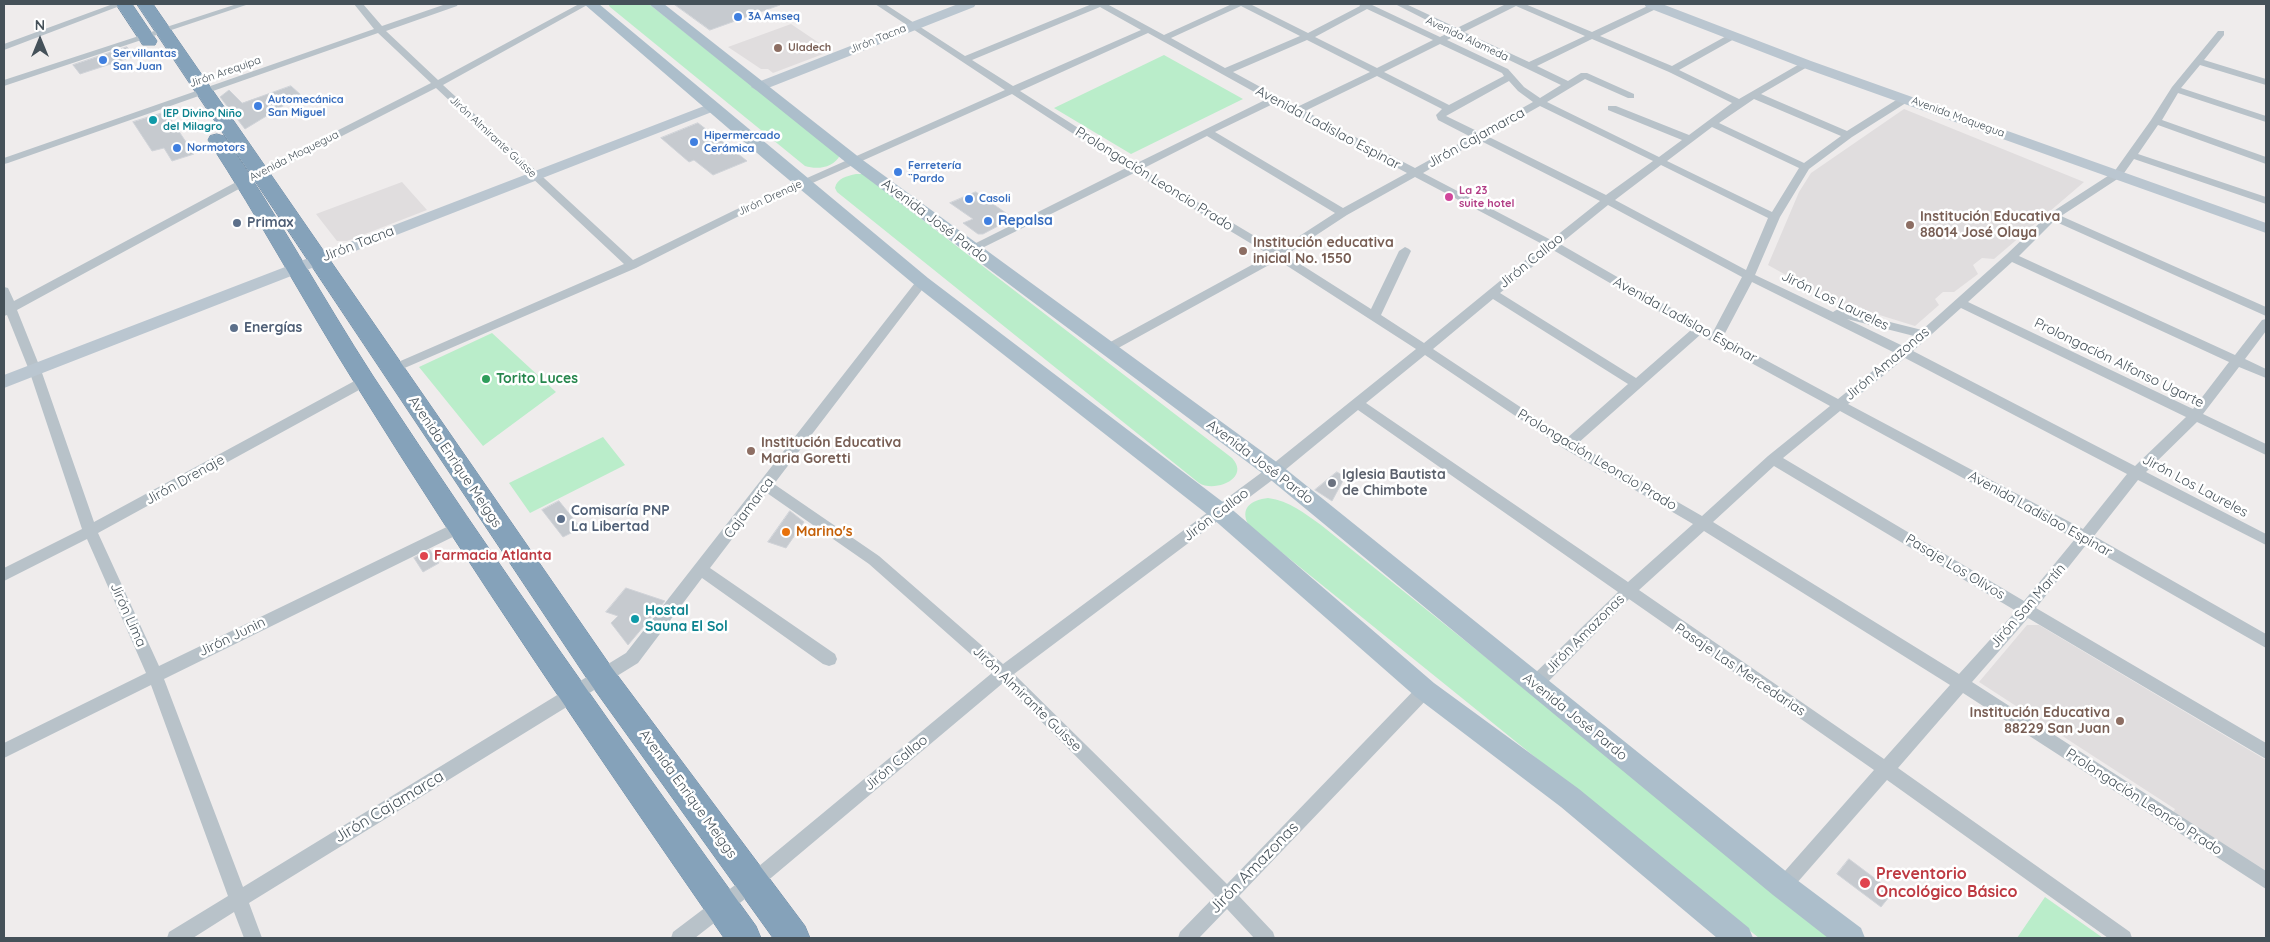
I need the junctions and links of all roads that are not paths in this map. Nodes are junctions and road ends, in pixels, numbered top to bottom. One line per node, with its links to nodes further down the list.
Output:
1 (122, 4): 24 (highway, Avenida Enrique Meiggs); 30 (street)
2 (145, 4): 24 (highway, Avenida Enrique Meiggs)
3 (245, 4): 24 (street)
4 (358, 4): 20 (street, Jirón Almirante Guisse)
5 (454, 4): 20 (street, Jirón Arequipa)
6 (585, 4): 41 (street, Avenida Moquegua)
7 (591, 4): 52 (main road)
8 (656, 4): 43 (main road, Avenida José Pardo)
9 (879, 4): 19 (street, Prolongación Leoncio Prado)
10 (969, 4): 19 (street, Jirón Tacna)
11 (1100, 4): 21 (street, Avenida Ladislao Espinar); 31 (street)
12 (1238, 4): 28 (street)
13 (1244, 4): 25 (street, Jirón Los Laureles)
14 (1399, 4): 22 (street, Avenida Alameda)
15 (1513, 4): 22 (street)
16 (1518, 4): 26 (street)
17 (1365, 5): 25 (street); 29 (street, Avenida Alameda)
18 (1653, 5): 26 (street); 27 (street, Avenida Moquegua)
19 (912, 26): 31 (street, Prolongación Leoncio Prado); 43 (street, Jirón Tacna)
20 (380, 30): 41 (street, Jirón Almirante Guisse); 46 (street, Jirón Arequipa)
21 (1148, 30): 28 (street, Avenida Ladislao Espinar); 45 (street, Jirón Drenaje)
22 (1456, 31): 29 (street); 34 (street, Avenida Alameda)
23 (2221, 33): 32 (street, Jirón Amazonas)
24 (154, 34): 40 (street); 46 (highway, Avenida Enrique Meiggs)
25 (1307, 36): 36 (street); 37 (street, Jirón Los Laureles)
26 (1591, 36): 34 (street); 35 (street)
27 (1733, 36): 33 (street, Avenida Moquegua); 35 (street)
28 (1164, 38): 36 (street, Avenida Ladislao Espinar)
29 (1438, 40): 37 (street); 38 (street, Avenida Alameda)
30 (4, 47)
31 (964, 59): 45 (street, Prolongación Leoncio Prado)
32 (2198, 61): 39 (street); 44 (street, Jirón Amazonas)
33 (1806, 64): 47 (street, Jirón Callao); 49 (street, Avenida Moquegua)
34 (1529, 66): 42 (street, Avenida Alameda)
35 (1672, 70): 51 (street)
36 (1224, 72): 48 (street, Avenida Ladislao Espinar)
37 (1378, 73): 53 (street); 54 (street, Jirón Los Laureles)
38 (1511, 76): 50 (street, Avenida Alameda); 54 (street)
39 (2266, 82)
40 (4, 83)
41 (437, 84): 71 (street, Avenida Moquegua); 72 (street, Jirón Almirante Guisse)
42 (1567, 84): 50 (street, Jirón Cajamarca); 61 (street, Jirón Cajamarca)
43 (758, 87): 64 (main road, Avenida José Pardo)
44 (2176, 89): 55 (street); 56 (street, Jirón Amazonas)
45 (1012, 90): 64 (street, Jirón Drenaje); 68 (street, Prolongación Leoncio Prado)
46 (198, 94): 63 (street, Jirón Arequipa); 71 (highway, Avenida Enrique Meiggs)
47 (1754, 95): 51 (street, Jirón Callao); 59 (street)
48 (1275, 99): 53 (street, Avenida Ladislao Espinar); 58 (street)
49 (1905, 99): 59 (street); 70 (street, Avenida Moquegua)
50 (1540, 102): 60 (street, Jirón Cajamarca); 66 (street, Avenida Alameda)
51 (1739, 103): 57 (street, Jirón Callao)
52 (712, 107): 72 (street, Jirón Tacna); 73 (main road)
53 (1297, 111): 69 (street, Avenida Ladislao Espinar)
54 (1446, 114): 60 (street, Jirón Los Laureles)
55 (2266, 119)
56 (2156, 121): 62 (street, Jirón Amazonas); 65 (street)
57 (1713, 124): 61 (street, Jirón Callao); 67 (street)
58 (1209, 133): 68 (street); 76 (street)
59 (1848, 135): 67 (street)
60 (1478, 137): 69 (street, Jirón Cajamarca); 74 (street, Jirón Los Laureles)
61 (1690, 139): 66 (street, Jirón Callao)
62 (2132, 155): 70 (street, Jirón Amazonas); 75 (street)
63 (4, 161)
64 (854, 161): 73 (street, Jirón Drenaje); 81 (main road, Avenida José Pardo)
65 (2266, 161)
66 (1660, 162): 74 (street, Jirón Callao); 78 (street, Avenida Alameda)
67 (1805, 167): 78 (street)
68 (1133, 168): 81 (street); 83 (street, Prolongación Leoncio Prado)
69 (1412, 173): 76 (street, Jirón Cajamarca); 80 (street, Avenida Ladislao Espinar)
70 (2118, 174): 77 (street, Jirón Amazonas); 79 (street, Avenida Moquegua)
71 (253, 177): 85 (highway, Avenida Enrique Meiggs); 87 (highway, Avenida Enrique Meiggs); 94 (street, Avenida Moquegua)
72 (536, 177): 85 (street, Jirón Tacna); 86 (street, Jirón Almirante Guisse)
73 (803, 183): 86 (street, Jirón Drenaje); 89 (main road)
74 (1606, 200): 80 (street, Jirón Callao); 88 (street, Jirón Los Laureles)
75 (2266, 201)
76 (1344, 213): 83 (street, Jirón Cajamarca)
77 (2053, 216): 84 (street, Jirón Amazonas); 95 (street)
78 (1774, 217): 88 (street)
79 (2266, 228)
80 (1552, 244): 91 (street, Jirón Callao); 98 (street, Avenida Ladislao Espinar)
81 (972, 249): 102 (main road, Avenida José Pardo)
82 (1405, 251): 96 (street)
83 (1278, 255): 96 (street, Prolongación Leoncio Prado); 102 (street, Jirón Cajamarca)
84 (2011, 257): 92 (street, Jirón Amazonas); 104 (street)
85 (318, 259): 87 (street, Jirón Tacna); 105 (highway, Avenida Enrique Meiggs)
86 (632, 266): 105 (street, Jirón Drenaje)
87 (295, 268): 106 (street, Jirón Tacna); 108 (highway, Avenida Enrique Meiggs)
88 (1749, 276): 93 (street, Jirón Los Laureles); 100 (street)
89 (922, 282): 119 (street, Cajamarca); 120 (main road)
90 (4, 291): 94 (street, Jirón Lima)
91 (1492, 293): 101 (street, Jirón Callao); 110 (street)
92 (1958, 302): 99 (street, Jirón Amazonas); 113 (street, Prolongación Alfonso Ugarte)
93 (1813, 307): 99 (street); 103 (street, Jirón Los Laureles)
94 (8, 310): 106 (street, Jirón Lima)
95 (2266, 312)
96 (1374, 317): 101 (street, Prolongación Leoncio Prado)
97 (2266, 323): 104 (street, Jirón San Martín)
98 (1699, 329): 100 (street, Avenida Ladislao Espinar); 110 (street)
99 (1923, 334): 103 (street, Jirón Amazonas)
100 (1716, 339): 112 (street, Avenida Ladislao Espinar)
101 (1423, 348): 111 (street, Jirón Callao); 114 (street, Prolongación Leoncio Prado)
102 (1107, 349): 117 (main road, Avenida José Pardo)
103 (1904, 352): 112 (street, Jirón Amazonas); 118 (street, Jirón Los Laureles)
104 (2238, 360): 107 (street); 113 (street, Jirón San Martín)
105 (393, 369): 134 (highway, Avenida Enrique Meiggs)
106 (35, 370): 109 (street, Jirón Tacna); 123 (street, Jirón Lima)
107 (2266, 374)
108 (365, 381): 122 (highway, Avenida Enrique Meiggs); 123 (street, Jirón Drenaje)
109 (4, 382)
110 (1637, 384): 114 (street)
111 (1357, 403): 117 (street, Jirón Callao); 128 (street, Pasaje Las Mercedarias)
112 (1839, 404): 116 (street, Jirón Amazonas); 124 (street, Avenida Ladislao Espinar)
113 (2195, 416): 115 (street, Prolongación Alfonso Ugarte); 118 (street, Jirón San Martín)
114 (1568, 445): 121 (street, Prolongación Leoncio Prado)
115 (2266, 450)
116 (1773, 459): 121 (street, Jirón Amazonas); 129 (street, Pasaje Los Olivos)
117 (1274, 471): 120 (street, Jirón Callao); 136 (main road, Avenida José Pardo)
118 (2137, 472): 124 (street, Jirón San Martín); 125 (street, Jirón Los Laureles)
119 (766, 485): 126 (street, Cajamarca); 132 (street, Jirón Almirante Guisse)
120 (1220, 512): 132 (street, Jirón Callao); 137 (main road)
121 (1703, 523): 128 (street, Jirón Amazonas); 135 (street, Prolongación Leoncio Prado)
122 (462, 526): 133 (street, Jirón Junin); 138 (highway, Avenida Enrique Meiggs)
123 (90, 531): 127 (street, Jirón Drenaje); 133 (street, Jirón Lima)
124 (2086, 538): 129 (street, Jirón San Martín); 130 (street, Avenida Ladislao Espinar)
125 (2266, 540)
126 (702, 570): 131 (street); 134 (street, Cajamarca)
127 (4, 575)
128 (1627, 592): 136 (street, Jirón Amazonas); 141 (street, Pasaje Las Mercedarias)
129 (2026, 610): 135 (street, Jirón San Martín); 140 (street, Pasaje Los Olivos)
130 (2266, 642)
131 (829, 659)
132 (1003, 673): 143 (street, Jirón Callao); 145 (street, Jirón Almirante Guisse)
133 (155, 675): 139 (street, Jirón Junin); 146 (street, Jirón Lima)
134 (602, 677): 138 (street, Jirón Cajamarca); 143 (highway, Avenida Enrique Meiggs)
135 (1960, 683): 141 (street, Jirón San Martín); 142 (street, Prolongación Leoncio Prado)
136 (1536, 684): 144 (main road, Avenida José Pardo)
137 (1424, 690): 145 (street, Jirón Amazonas); 155 (main road)
138 (574, 696): 146 (street, Jirón Cajamarca); 147 (highway, Avenida Enrique Meiggs)
139 (4, 751)
140 (2266, 752)
141 (1887, 770): 144 (street, Jirón San Martín); 157 (street, Pasaje Las Mercedarias)
142 (2266, 881)
143 (753, 882): 147 (street, Jirón Callao); 152 (highway, Avenida Enrique Meiggs)
144 (1783, 886): 156 (main road, Avenida José Pardo)
145 (1227, 896): 153 (street, Jirón Amazonas); 154 (street, Jirón Almirante Guisse)
146 (237, 899): 148 (street, Jirón Cajamarca); 149 (street, Jirón Lima)
147 (723, 906): 150 (street, Jirón Callao); 151 (highway, Avenida Enrique Meiggs)
148 (176, 938)
149 (253, 938)
150 (680, 938)
151 (744, 938)
152 (793, 938)
153 (1187, 938)
154 (1266, 938)
155 (1739, 938)
156 (1851, 938)
157 (2123, 938)

